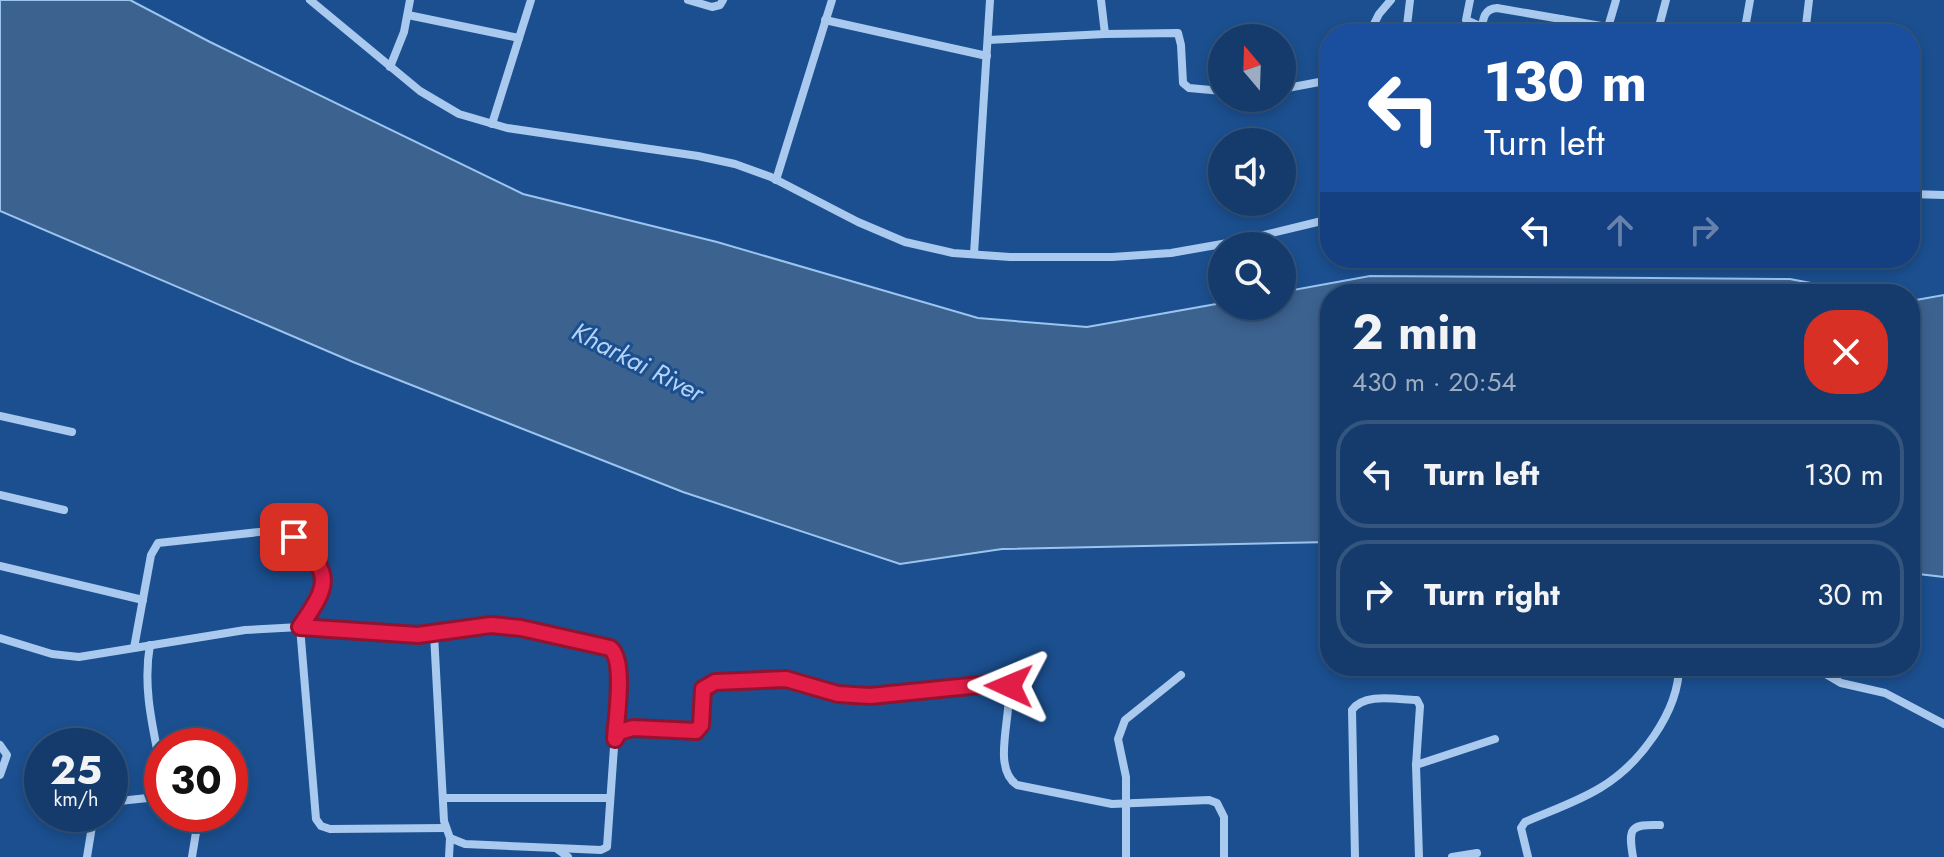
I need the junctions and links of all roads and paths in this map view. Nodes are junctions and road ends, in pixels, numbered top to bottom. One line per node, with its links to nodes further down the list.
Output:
1 (310, 0): 33 (street)
2 (410, 0): 16 (street)
3 (531, 0): 30 (street)
4 (688, 0): 5 (street)
5 (723, 0)
6 (832, 0): 18 (street)
7 (990, 0): 31 (street)
8 (1101, 0): 29 (street)
9 (1391, 0): 19 (street)
10 (1410, 0): 20 (street)
11 (1470, 0): 21 (street)
12 (1616, 0): 25 (street)
13 (1666, 0): 26 (street)
14 (1750, 0): 27 (street)
15 (1809, 0): 28 (street)
16 (408, 15): 30 (street); 33 (street)
17 (1561, 19): 22 (street); 23 (street); 24 (street)
18 (825, 20): 32 (street); 38 (street)
19 (1374, 24)
20 (1407, 24)
21 (1472, 24)
22 (1483, 24)
23 (1561, 24)
24 (1580, 24)
25 (1608, 24)
26 (1660, 24)
27 (1746, 24)
28 (1806, 24)
29 (1105, 34): 31 (street); 36 (street)
30 (519, 38): 37 (street)
31 (988, 40): 32 (street)
32 (987, 56): 42 (street)
33 (390, 67): 37 (street)
34 (1320, 82): 35 (street)
35 (1296, 86)
36 (1208, 90)
37 (492, 124): 38 (street)
38 (776, 180): 42 (street)
39 (1920, 194): 40 (street)
40 (1944, 195)
41 (1320, 221): 42 (street)
42 (974, 254)
43 (0, 416): 44 (street)
44 (72, 432)
45 (0, 495): 46 (street)
46 (64, 510)
47 (0, 566): 48 (street)
48 (143, 600): 49 (street); 53 (street)
49 (300, 627): 50 (street); 52 (street); 68 (street)
50 (434, 634): 59 (street); 64 (street)
51 (0, 638): 53 (street)
52 (150, 645): 53 (street); 58 (street)
53 (134, 648)
54 (1181, 675): 66 (street)
55 (1679, 676): 83 (street)
56 (1829, 676): 57 (street)
57 (1944, 724)
58 (153, 728)
59 (615, 739): 65 (street); 66 (street)
60 (1495, 739): 62 (street)
61 (0, 745): 63 (street)
62 (1416, 765): 80 (street); 81 (street)
63 (0, 775)
64 (443, 798): 65 (street); 68 (street)
65 (610, 798): 72 (street)
66 (1126, 804): 78 (street); 79 (street)
67 (1660, 825): 84 (street)
68 (446, 828): 71 (street)
69 (91, 832): 74 (street)
70 (196, 832): 75 (street)
71 (450, 838): 72 (street); 76 (street)
72 (556, 848): 77 (street)
73 (1477, 853): 82 (street)
74 (87, 857)
75 (192, 857)
76 (449, 857)
77 (568, 857)
78 (1126, 857)
79 (1224, 857)
80 (1355, 857)
81 (1419, 857)
82 (1452, 857)
83 (1528, 857)
84 (1633, 857)

